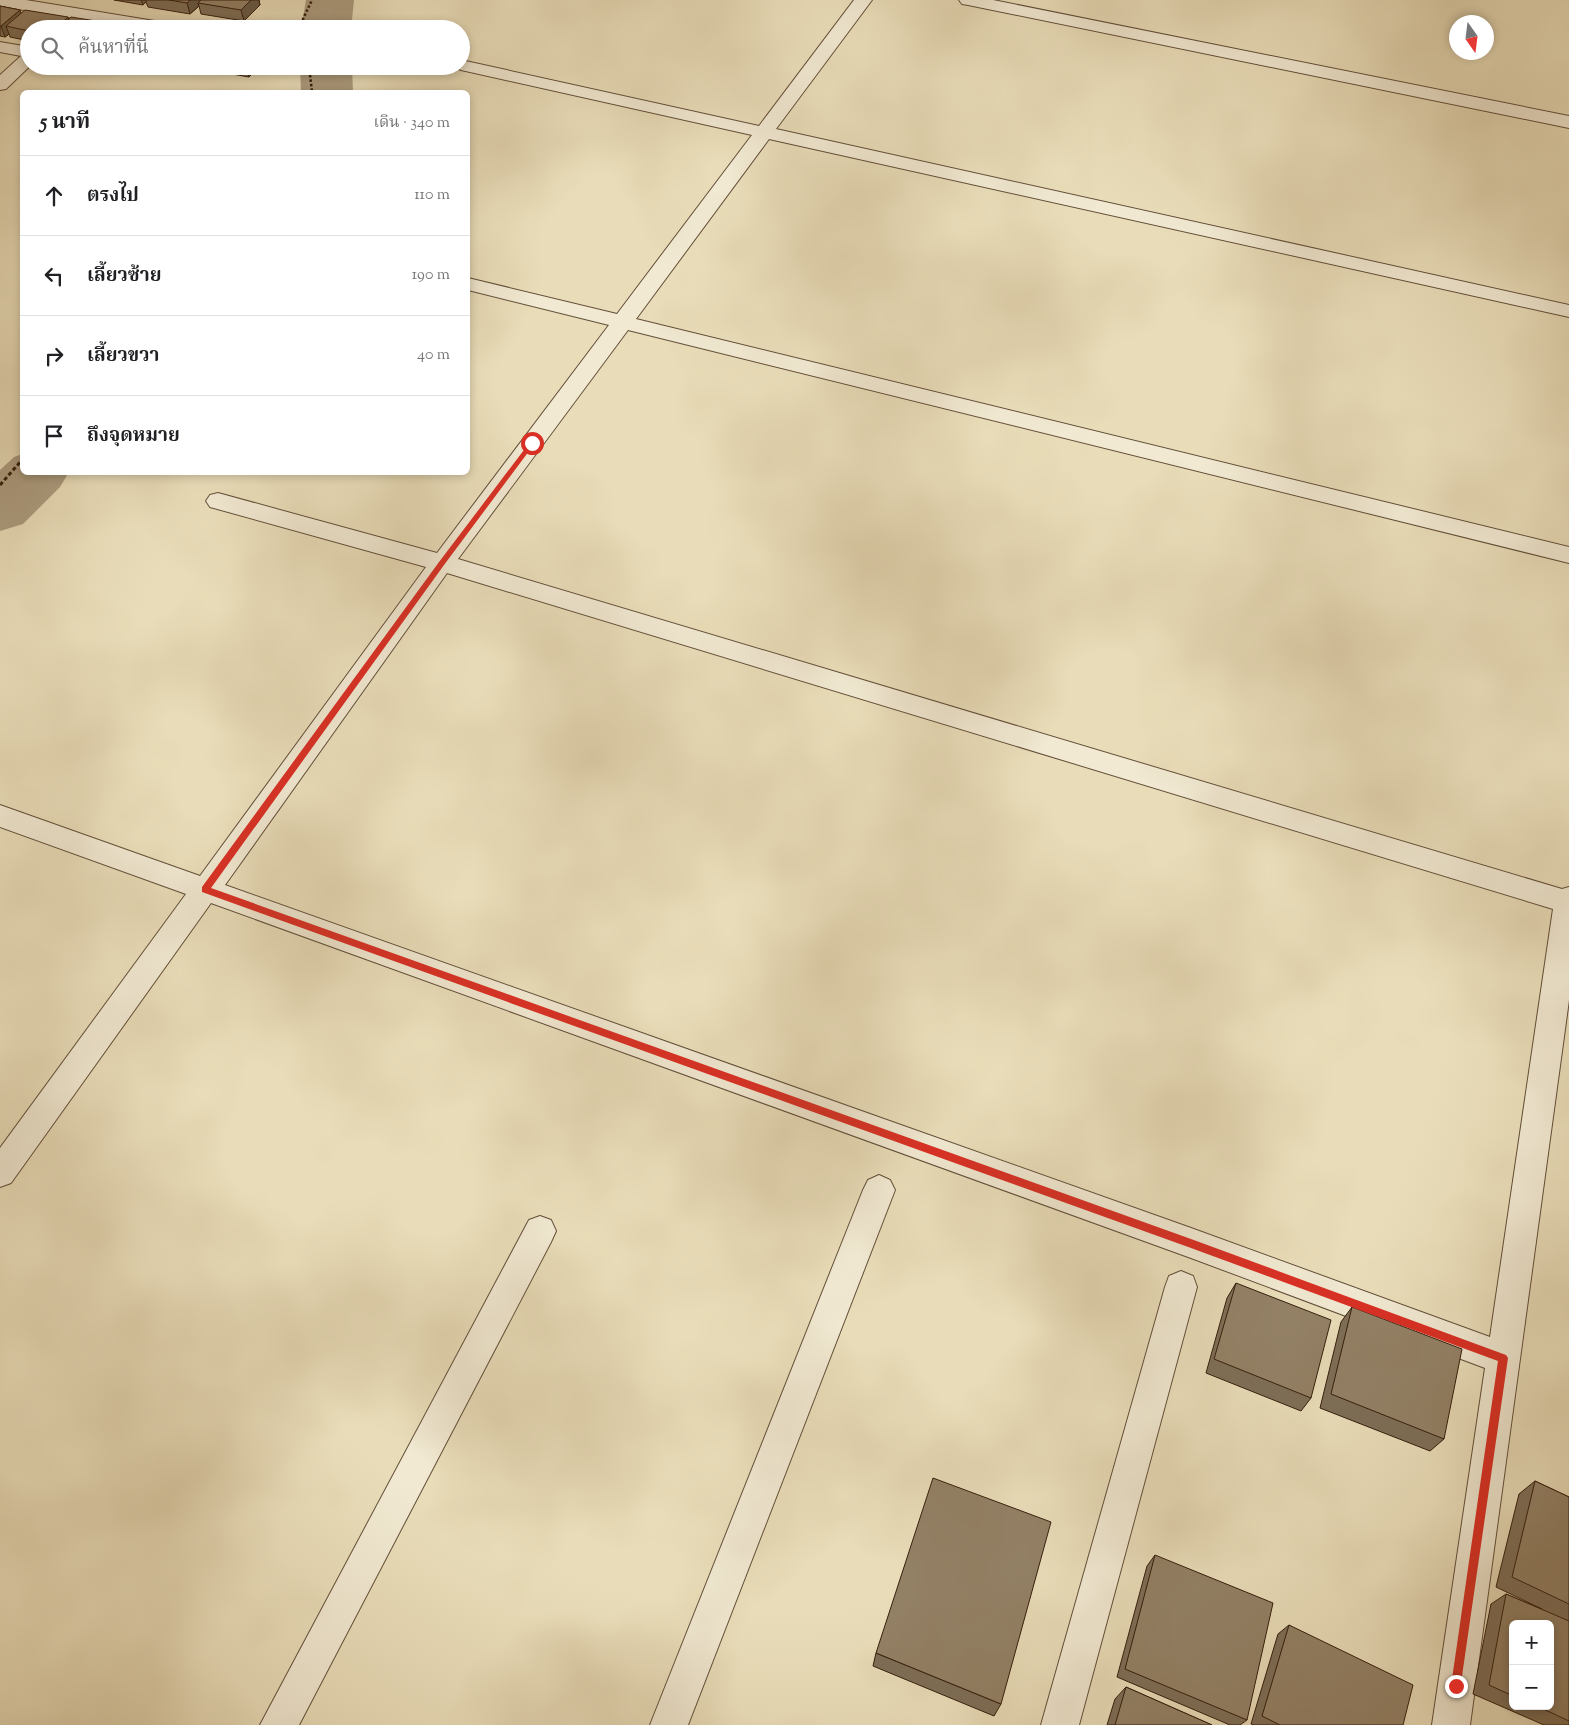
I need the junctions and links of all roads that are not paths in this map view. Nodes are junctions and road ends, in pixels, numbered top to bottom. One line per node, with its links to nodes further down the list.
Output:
1 (863, 0): 11 (street)
2 (968, 0): 10 (street)
3 (0, 1): 4 (street)
4 (117, 20)
5 (0, 47): 6 (street)
6 (20, 50)
7 (20, 66): 9 (street)
8 (470, 67): 11 (street)
9 (0, 85)
10 (1569, 122)
11 (764, 133): 13 (street); 14 (street)
12 (470, 285): 14 (street)
13 (1569, 311)
14 (622, 323): 16 (street); 17 (street)
15 (218, 501): 17 (street)
16 (1569, 555)
17 (442, 563): 19 (street); 21 (street)
18 (0, 816): 19 (street)
19 (205, 889): 22 (street); 26 (street)
20 (1569, 898): 21 (street)
21 (1568, 902): 26 (street)
22 (0, 1173)
23 (879, 1190): 28 (street)
24 (540, 1231): 27 (street)
25 (1181, 1288): 29 (street)
26 (1503, 1358): 30 (street)
27 (279, 1725)
28 (669, 1725)
29 (1060, 1725)
30 (1451, 1725)

